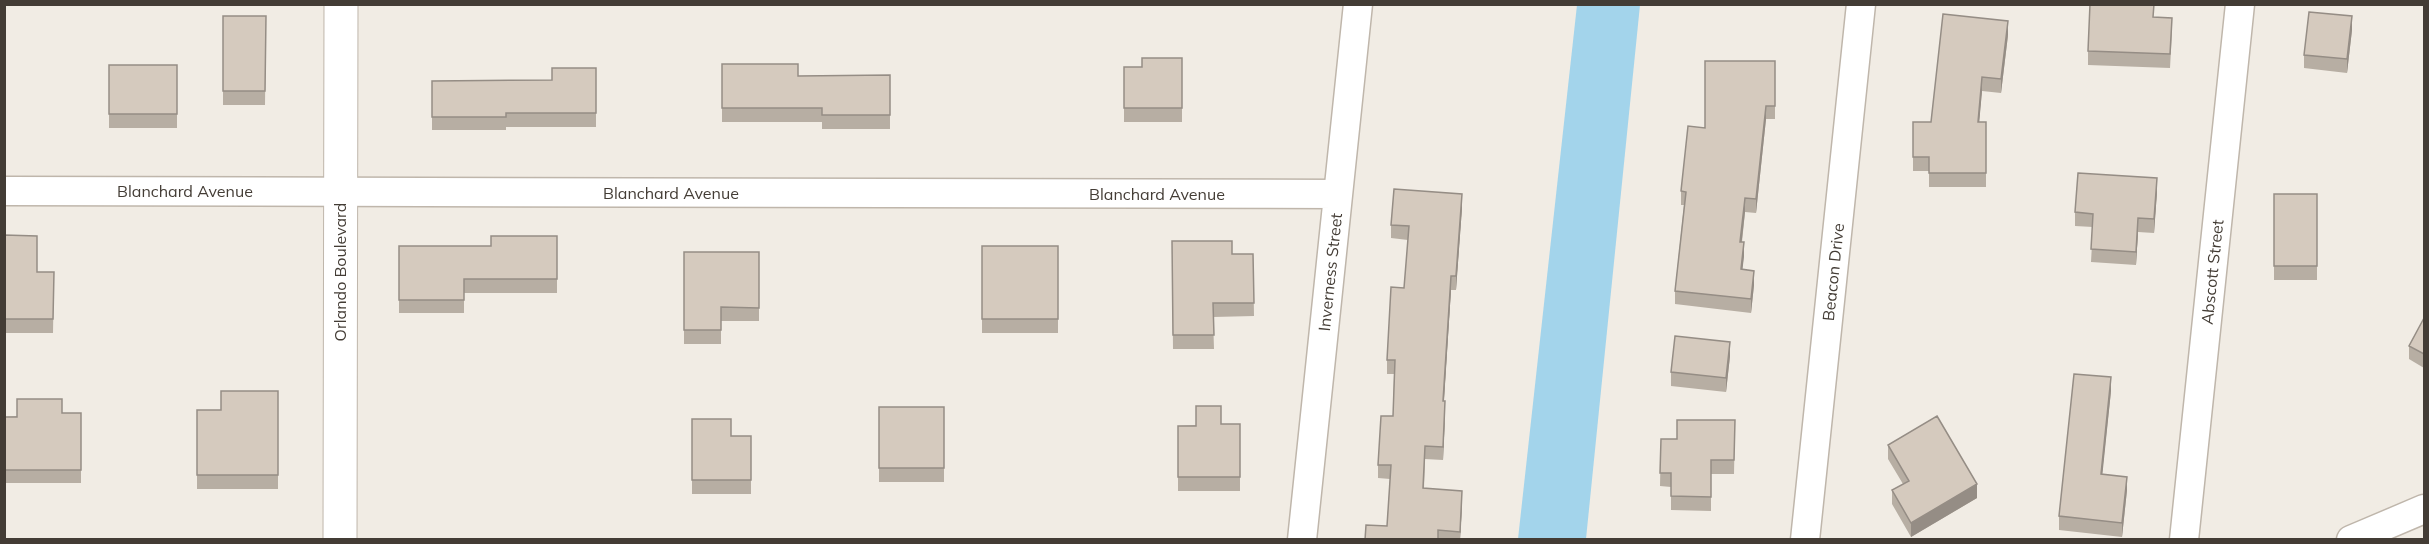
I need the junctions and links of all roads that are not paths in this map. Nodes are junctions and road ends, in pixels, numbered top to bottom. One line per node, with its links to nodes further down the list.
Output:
1 (341, 4): 6 (street, Orlando Boulevard)
2 (1358, 4): 7 (street, Inverness Street)
3 (1861, 4): 11 (street, Beacon Drive)
4 (2240, 4): 12 (street, Abscott Street)
5 (4, 190): 6 (street, Blanchard Avenue)
6 (341, 192): 7 (street, Blanchard Avenue); 9 (street, Orlando Boulevard)
7 (1338, 194): 10 (street, Inverness Street)
8 (2424, 509): 13 (street)
9 (339, 540)
10 (1302, 540)
11 (1805, 540)
12 (2184, 540)
13 (2351, 540)

